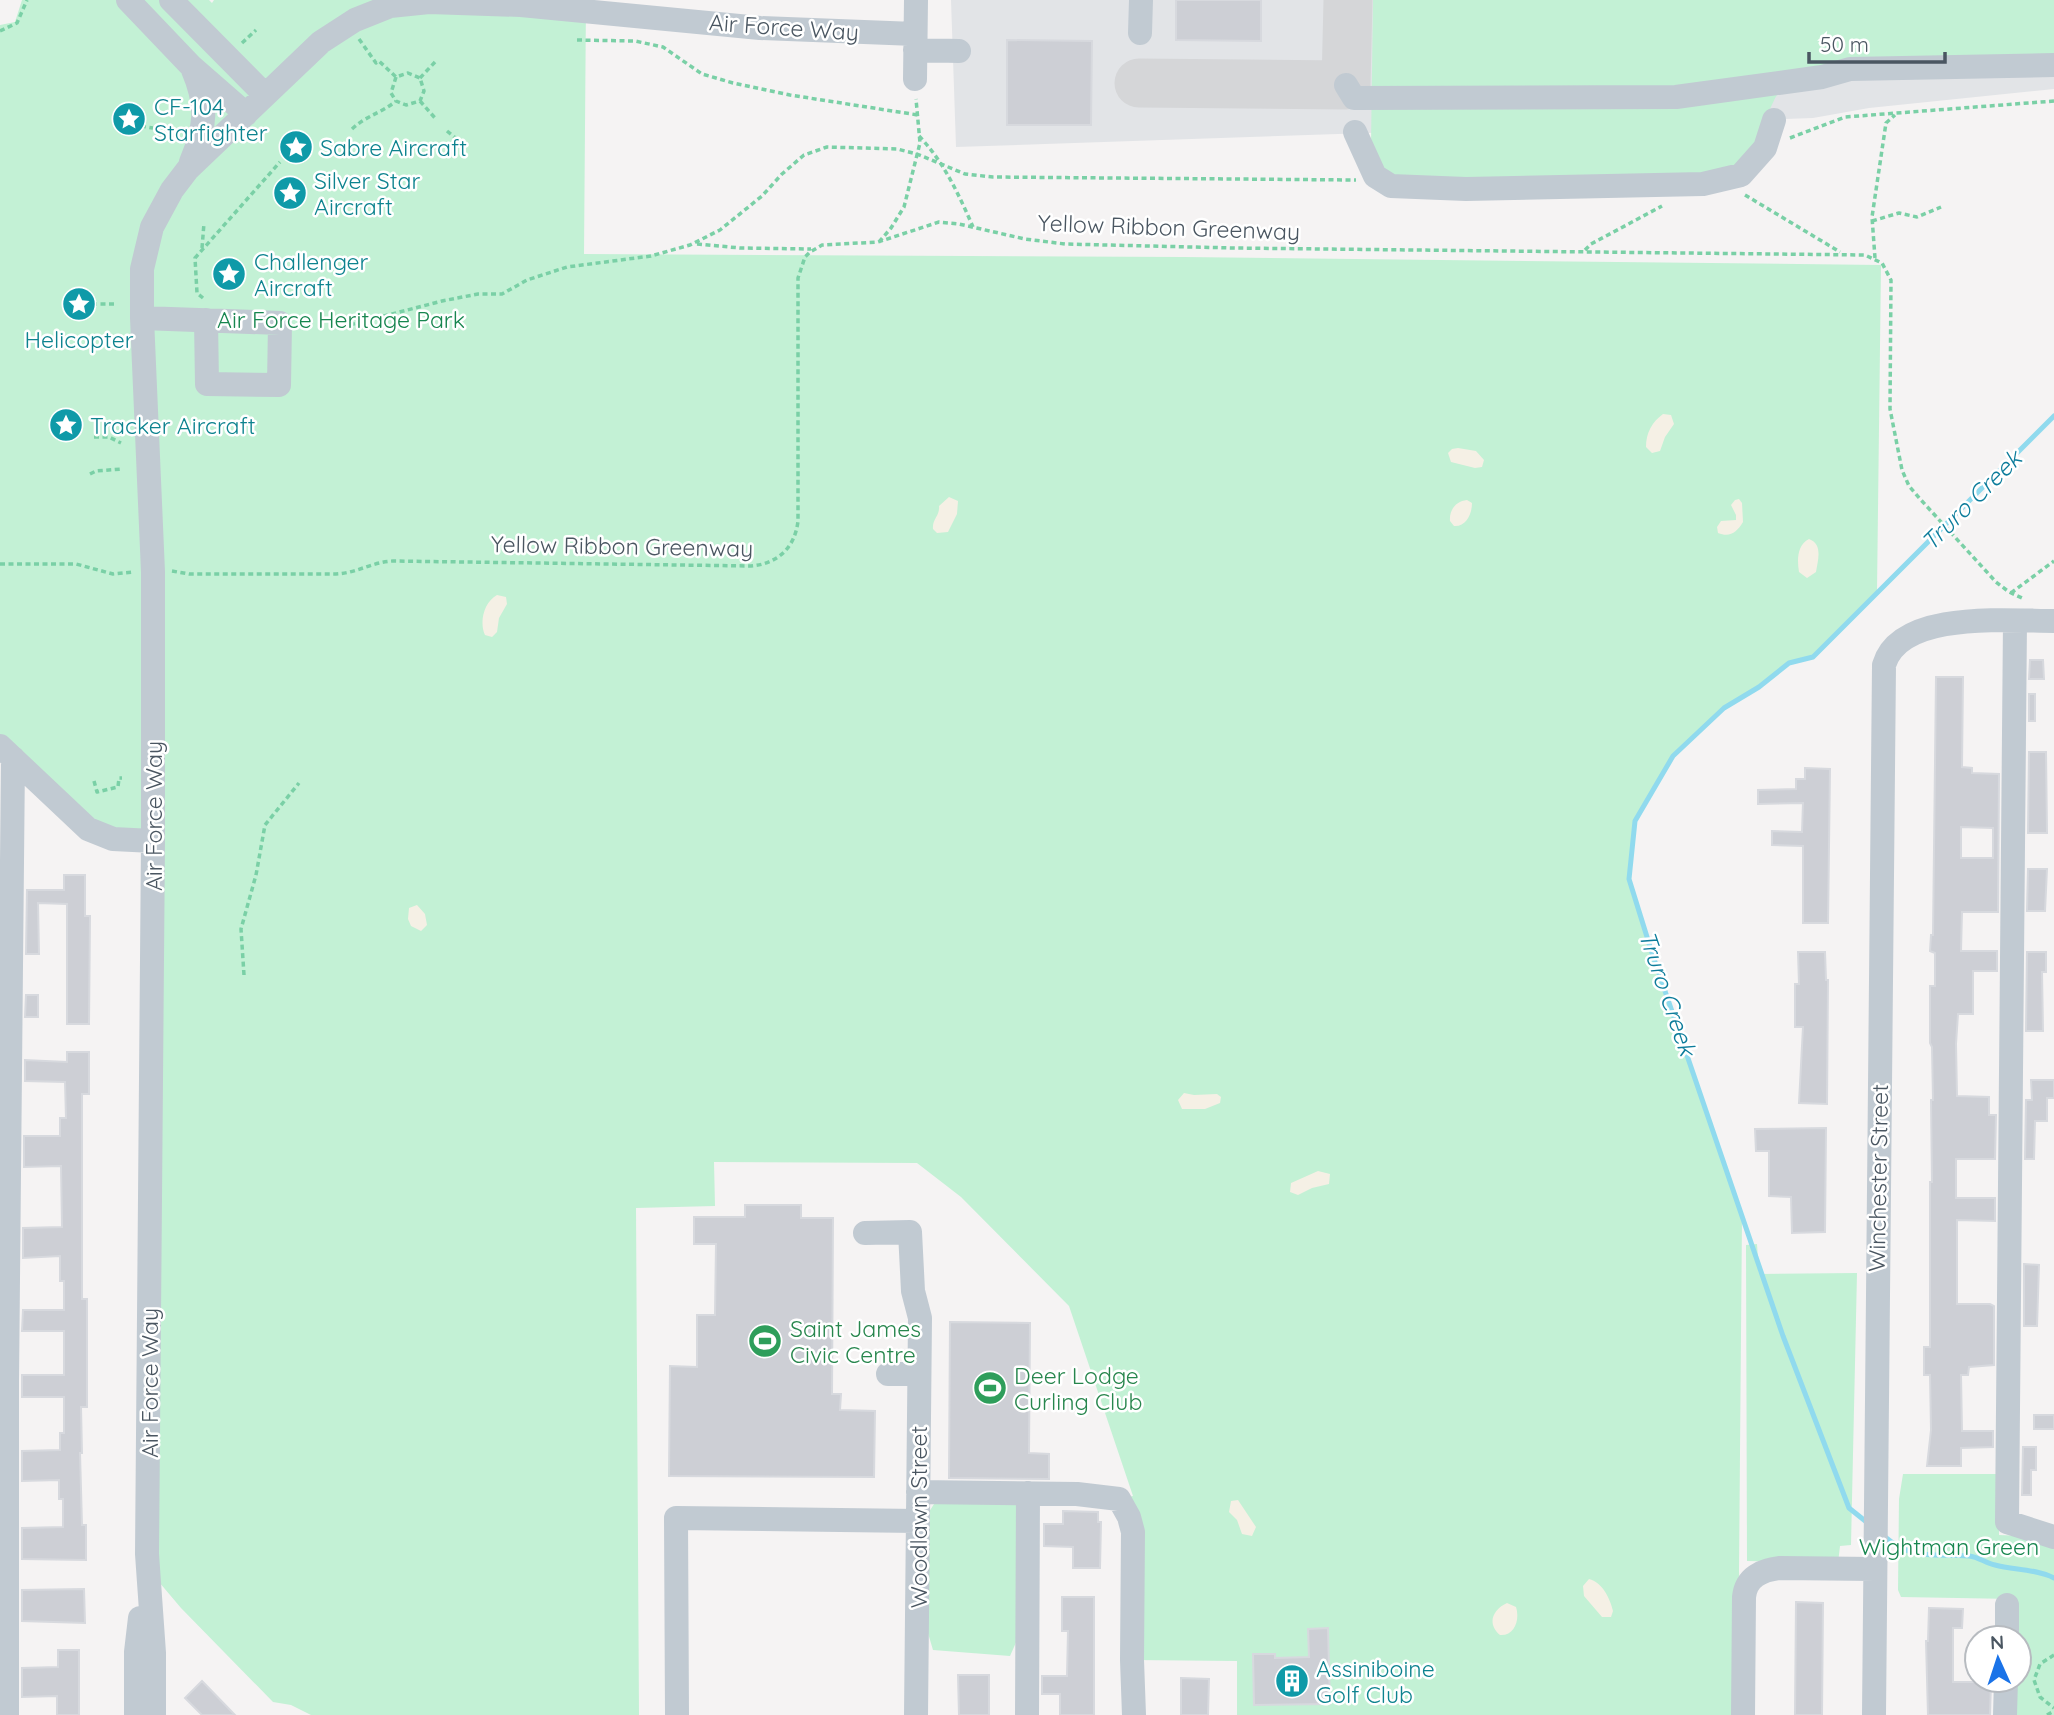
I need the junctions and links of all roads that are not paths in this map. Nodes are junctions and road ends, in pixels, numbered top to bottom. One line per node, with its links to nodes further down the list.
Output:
1 (128, 0): 10 (street)
2 (171, 0): 13 (street)
3 (915, 0): 7 (street)
4 (1141, 0): 6 (street)
5 (649, 8): 7 (street, Air Force Way); 13 (street, Air Force Way)
6 (1140, 33)
7 (915, 42): 8 (street, Air Force Way); 11 (street)
8 (959, 51)
9 (2054, 65): 12 (street)
10 (191, 66): 14 (street); 17 (street)
11 (915, 79)
12 (1346, 85)
13 (265, 95): 14 (street, Air Force Way)
14 (246, 114): 17 (street, Air Force Way)
15 (1774, 120): 16 (street)
16 (1354, 132)
17 (188, 169): 19 (street, Air Force Way)
18 (205, 310): 19 (street)
19 (142, 318): 23 (street, Air Force Way)
20 (2015, 621): 21 (street); 30 (street); 32 (street, Winchester Street)
21 (2054, 621)
22 (6, 752): 23 (street); 36 (street)
23 (153, 841): 31 (street, Air Force Way)
24 (865, 1233): 26 (street, Woodlawn Street)
25 (888, 1374): 26 (street)
26 (919, 1374): 27 (street, Woodlawn Street)
27 (918, 1492): 28 (street); 29 (street, Woodlawn Street)
28 (1028, 1493): 41 (street); 42 (street)
29 (918, 1521): 39 (street); 40 (street, Woodlawn Street)
30 (2054, 1537)
31 (147, 1555): 37 (street, Air Force Way); 38 (street, Air Force Way)
32 (1875, 1562): 43 (street); 44 (street, Winchester Street)
33 (2007, 1605): 34 (street)
34 (2007, 1624)
35 (2006, 1694): 45 (street)
36 (7, 1715)
37 (136, 1715)
38 (154, 1715)
39 (677, 1715)
40 (916, 1715)
41 (1027, 1715)
42 (1134, 1715)
43 (1743, 1715)
44 (1874, 1715)
45 (2005, 1715)

